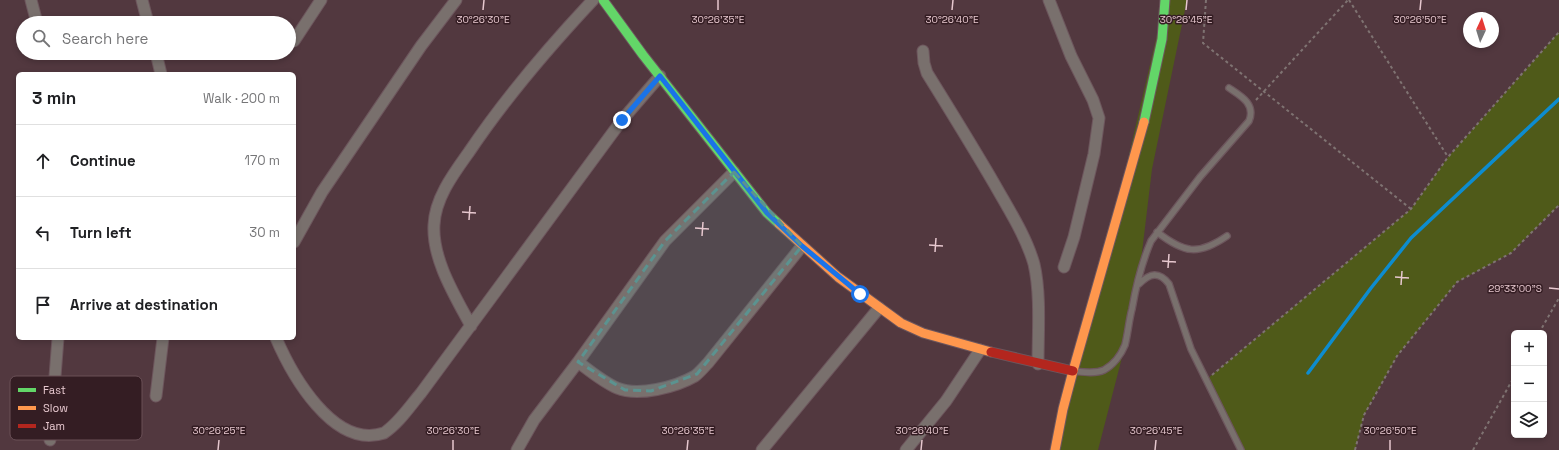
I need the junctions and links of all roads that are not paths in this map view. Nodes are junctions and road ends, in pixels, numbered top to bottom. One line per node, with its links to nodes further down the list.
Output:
1 (31, 0): 9 (street)
2 (142, 0): 10 (street)
3 (321, 0): 11 (street)
4 (456, 0): 20 (street)
5 (593, 0): 25 (street)
6 (603, 0): 15 (street)
7 (1048, 0): 22 (street)
8 (1165, 0): 32 (street)
9 (35, 16)
10 (146, 16)
11 (296, 39)
12 (923, 51): 31 (street)
13 (158, 60): 14 (street)
14 (161, 72)
15 (660, 76): 17 (street); 25 (street)
16 (1229, 88): 18 (lane)
17 (734, 172): 21 (street); 30 (street)
18 (1157, 232): 19 (lane); 23 (lane)
19 (1226, 236)
20 (296, 238)
21 (802, 246): 24 (street); 30 (street)
22 (1064, 267)
23 (1138, 286): 32 (lane); 39 (lane)
24 (879, 308): 29 (street); 36 (street)
25 (471, 326): 28 (street)
26 (58, 340): 33 (street)
27 (163, 340): 34 (street)
28 (277, 340)
29 (980, 350): 31 (street); 37 (street)
30 (578, 362): 35 (street)
31 (1038, 364): 32 (street)
32 (1073, 371): 38 (street)
33 (55, 376)
34 (156, 396)
35 (517, 450)
36 (762, 450)
37 (906, 450)
38 (1055, 450)
39 (1241, 450)

